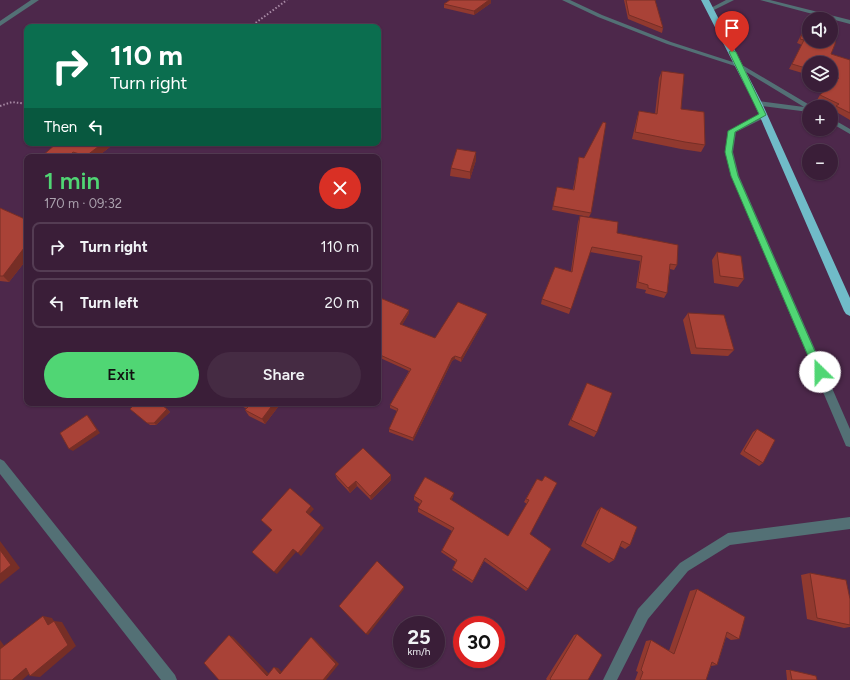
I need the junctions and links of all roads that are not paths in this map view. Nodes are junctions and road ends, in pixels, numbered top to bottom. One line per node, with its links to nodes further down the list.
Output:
1 (36, 0): 8 (street)
2 (566, 0): 9 (street)
3 (705, 0): 6 (highway)
4 (731, 0): 6 (street)
5 (763, 0): 7 (street)
6 (710, 10): 9 (highway)
7 (850, 22)
8 (0, 24)
9 (740, 66): 10 (highway); 11 (street)
10 (758, 103): 12 (street); 13 (highway)
11 (802, 104)
12 (802, 107)
13 (763, 115): 16 (highway); 17 (street)
14 (838, 124): 15 (street)
15 (850, 132)
16 (850, 311)
17 (850, 442)
18 (0, 465): 20 (street)
19 (850, 523): 21 (street)
20 (170, 680)
21 (610, 680)

